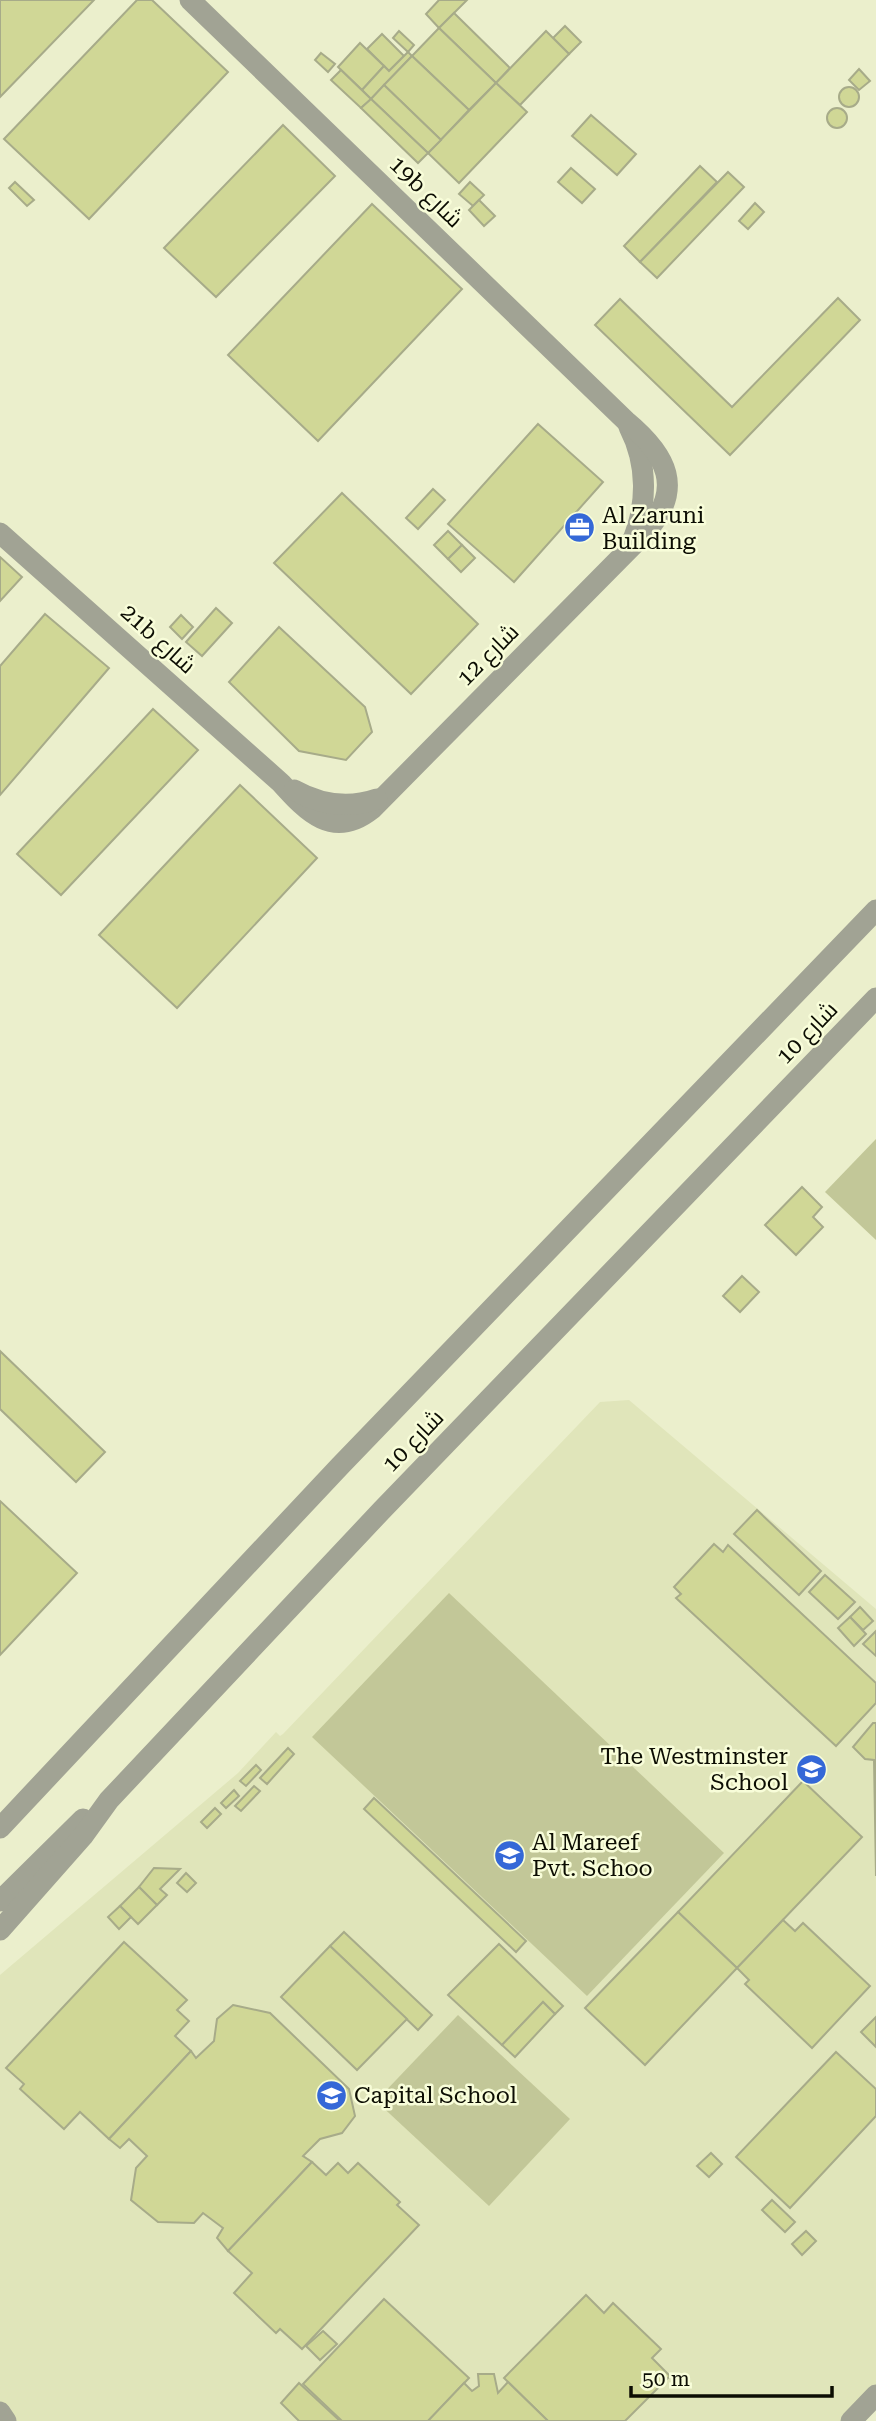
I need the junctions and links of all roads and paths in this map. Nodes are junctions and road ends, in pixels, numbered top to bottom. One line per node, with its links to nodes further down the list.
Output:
1 (190, 0): 3 (street, 19b شارع)
2 (0, 533): 4 (street, 21b شارع)
3 (628, 549): 4 (street, شارع 12)
4 (383, 797)
5 (876, 910): 8 (street, شارع 10)
6 (876, 998): 7 (street, شارع 10)
7 (109, 1800): 9 (street); 10 (street, شارع 10)
8 (0, 1828)
9 (0, 1901)
10 (0, 1930)
11 (876, 2395): 14 (street)
12 (0, 2412): 13 (street)
13 (6, 2421)
14 (851, 2421)

